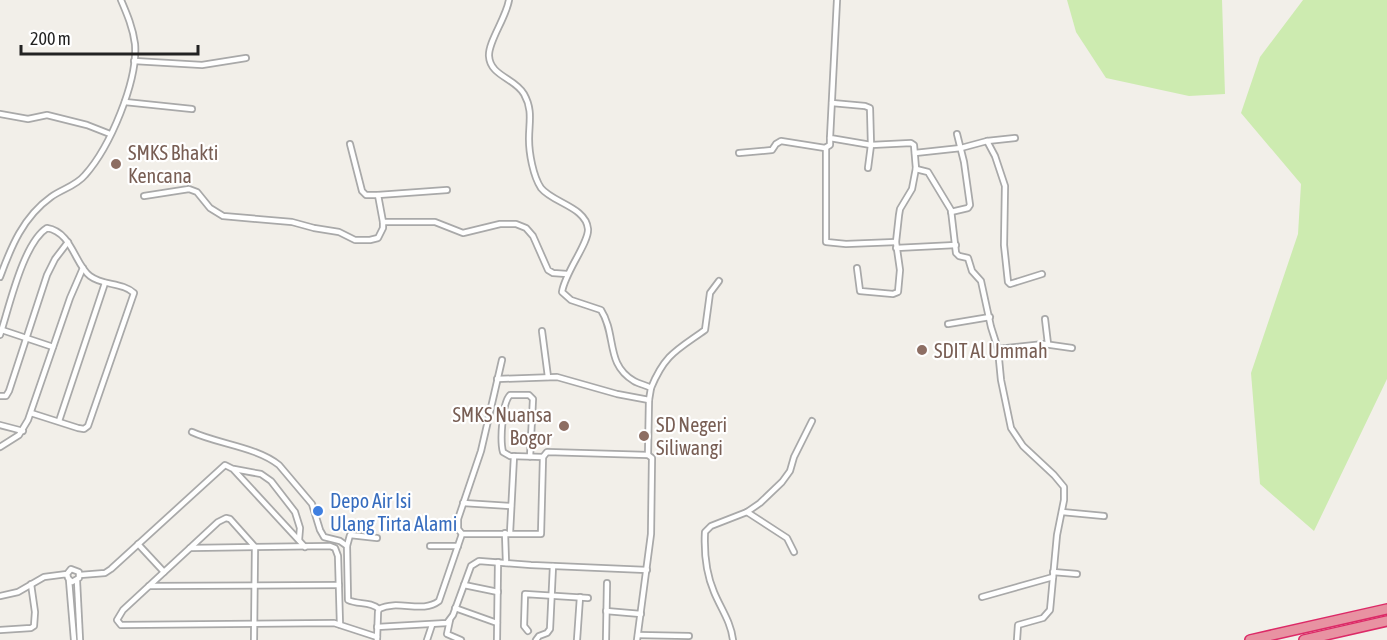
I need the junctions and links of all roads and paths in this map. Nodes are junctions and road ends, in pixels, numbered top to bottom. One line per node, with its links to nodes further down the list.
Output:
1 (509, 0): 35 (street)
2 (837, 0): 7 (street)
3 (123, 1): 5 (street)
4 (246, 58): 5 (street)
5 (134, 61): 6 (street)
6 (125, 102): 8 (street); 10 (street)
7 (831, 103): 12 (street); 16 (street)
8 (192, 109)
9 (0, 114): 10 (street)
10 (110, 134): 32 (street)
11 (957, 134): 18 (street)
12 (830, 138): 16 (street); 17 (street)
13 (1016, 138): 14 (street)
14 (987, 141): 18 (street); 36 (street)
15 (350, 144): 25 (street)
16 (871, 145): 20 (street); 21 (street)
17 (826, 148): 19 (street); 29 (street)
18 (961, 148): 20 (street); 26 (street)
19 (739, 153)
20 (915, 153): 22 (street)
21 (868, 168)
22 (916, 168): 26 (street); 29 (street)
23 (447, 190): 25 (street)
24 (144, 195): 27 (street)
25 (378, 195): 27 (street)
26 (951, 212): 30 (street)
27 (383, 222): 35 (street)
28 (68, 242): 33 (street); 44 (street); 45 (street)
29 (896, 245): 30 (street); 34 (street)
30 (956, 245): 40 (street)
31 (0, 255): 32 (street)
32 (7, 256): 37 (street)
33 (83, 268): 39 (street); 47 (street)
34 (856, 268)
35 (567, 274): 53 (street)
36 (1042, 274)
37 (0, 277)
38 (719, 281): 53 (street)
39 (105, 283): 57 (street); 57 (street)
40 (990, 316): 42 (street); 49 (street)
41 (1045, 319): 46 (street)
42 (948, 324)
43 (542, 331): 51 (street)
44 (1, 332): 45 (street)
45 (28, 338): 47 (street); 54 (street)
46 (1048, 344): 48 (street); 49 (street)
47 (53, 347): 56 (street)
48 (1072, 348)
49 (998, 349): 71 (street)
50 (502, 360): 52 (street)
51 (548, 377): 52 (street); 55 (street)
52 (497, 379): 68 (street)
53 (651, 388): 55 (street)
54 (0, 396)
55 (649, 400): 63 (street)
56 (31, 413): 57 (street); 60 (street)
57 (59, 421)
58 (812, 421): 70 (street)
59 (0, 425): 60 (street)
60 (22, 431): 62 (street)
61 (192, 432): 82 (street)
62 (0, 447)
63 (648, 455): 66 (street); 89 (street)
64 (514, 456): 65 (street); 65 (street); 69 (street)
65 (530, 457): 66 (street)
66 (543, 457): 73 (street)
67 (233, 469): 76 (street); 76 (street); 77 (street)
68 (463, 504): 69 (street); 74 (street)
69 (511, 506): 73 (street)
70 (747, 512): 85 (street); 136 (street)
71 (1062, 512): 72 (street); 93 (street)
72 (1104, 516)
73 (508, 533): 74 (street); 87 (street)
74 (462, 534): 79 (street)
75 (377, 538): 82 (street)
76 (299, 540): 81 (street)
77 (138, 544): 90 (street); 92 (street)
78 (430, 546): 79 (street)
79 (458, 546): 109 (street)
80 (255, 547): 81 (street); 83 (street); 83 (street); 101 (street)
81 (305, 547): 84 (street)
82 (347, 547): 84 (street); 109 (street)
83 (190, 548): 90 (street)
84 (337, 552): 98 (street)
85 (794, 552)
86 (498, 562): 87 (street); 99 (street); 102 (street)
87 (506, 563): 88 (street)
88 (553, 566): 89 (street); 104 (street)
89 (647, 570): 112 (street)
90 (164, 572): 100 (street)
91 (1077, 574): 93 (street)
92 (80, 575): 94 (street); 95 (street)
93 (1053, 575): 106 (street); 137 (street)
94 (68, 577): 95 (street); 97 (street); 117 (street)
95 (77, 581): 118 (street)
96 (607, 583): 111 (street)
97 (31, 584): 103 (street); 122 (street)
98 (339, 585): 101 (street); 120 (street)
99 (464, 585): 102 (street); 108 (street)
100 (149, 586): 101 (street); 115 (street)
101 (254, 587): 115 (street)
102 (498, 592): 116 (street)
103 (0, 596)
104 (551, 596): 105 (street); 123 (street); 133 (street)
105 (580, 597): 107 (street); 134 (street)
106 (982, 597)
107 (588, 598)
108 (455, 608): 113 (street); 116 (street)
109 (379, 609): 121 (street)
110 (1387, 609): 138 (highway)
111 (606, 611): 112 (street); 135 (street)
112 (641, 614): 126 (street)
113 (450, 620): 119 (street); 131 (street)
114 (1387, 621): 139 (highway)
115 (255, 623): 120 (street); 129 (street)
116 (497, 623): 132 (street)
117 (72, 624): 118 (street); 127 (street)
118 (79, 624): 128 (street)
119 (432, 624): 121 (street); 130 (street)
120 (340, 625): 125 (street)
121 (377, 627): 125 (street)
122 (0, 630)
123 (528, 631)
124 (689, 636): 126 (street)
125 (377, 638)
126 (637, 638)
127 (74, 640)
128 (80, 640)
129 (254, 640)
130 (427, 640)
131 (461, 640)
132 (497, 640)
133 (536, 640)
134 (577, 640)
135 (606, 640)
136 (733, 640)
137 (1017, 640)
138 (1250, 640)
139 (1304, 640)

